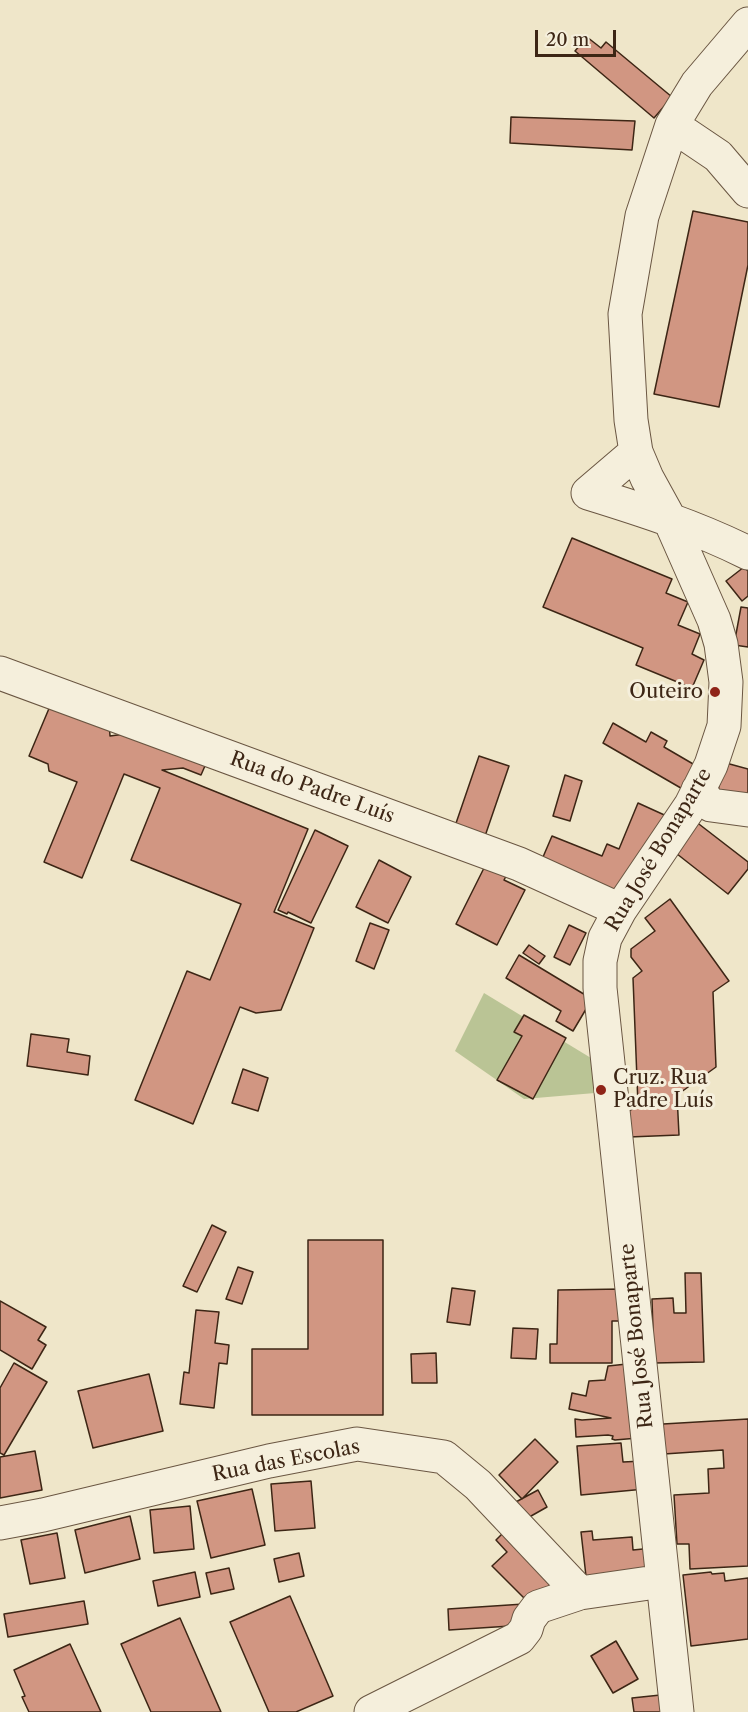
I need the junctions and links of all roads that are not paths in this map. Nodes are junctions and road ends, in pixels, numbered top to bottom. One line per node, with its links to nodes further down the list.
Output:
1 (748, 24): 2 (street, Rua José Bonaparte)
2 (672, 125): 3 (street); 4 (street, Rua José Bonaparte)
3 (748, 191)
4 (636, 452): 5 (street, Rua José Bonaparte); 5 (street)
5 (669, 518): 6 (street); 8 (street, Rua José Bonaparte)
6 (748, 553)
7 (0, 674): 10 (street, Rua do Padre Luís)
8 (698, 790): 9 (street); 10 (street, Rua José Bonaparte)
9 (748, 810)
10 (620, 910): 12 (street, Rua José Bonaparte)
11 (0, 1523): 13 (street, Rua das Escolas)
12 (663, 1581): 13 (street); 15 (street, Rua José Bonaparte)
13 (580, 1593): 14 (street)
14 (371, 1712)
15 (677, 1712)

